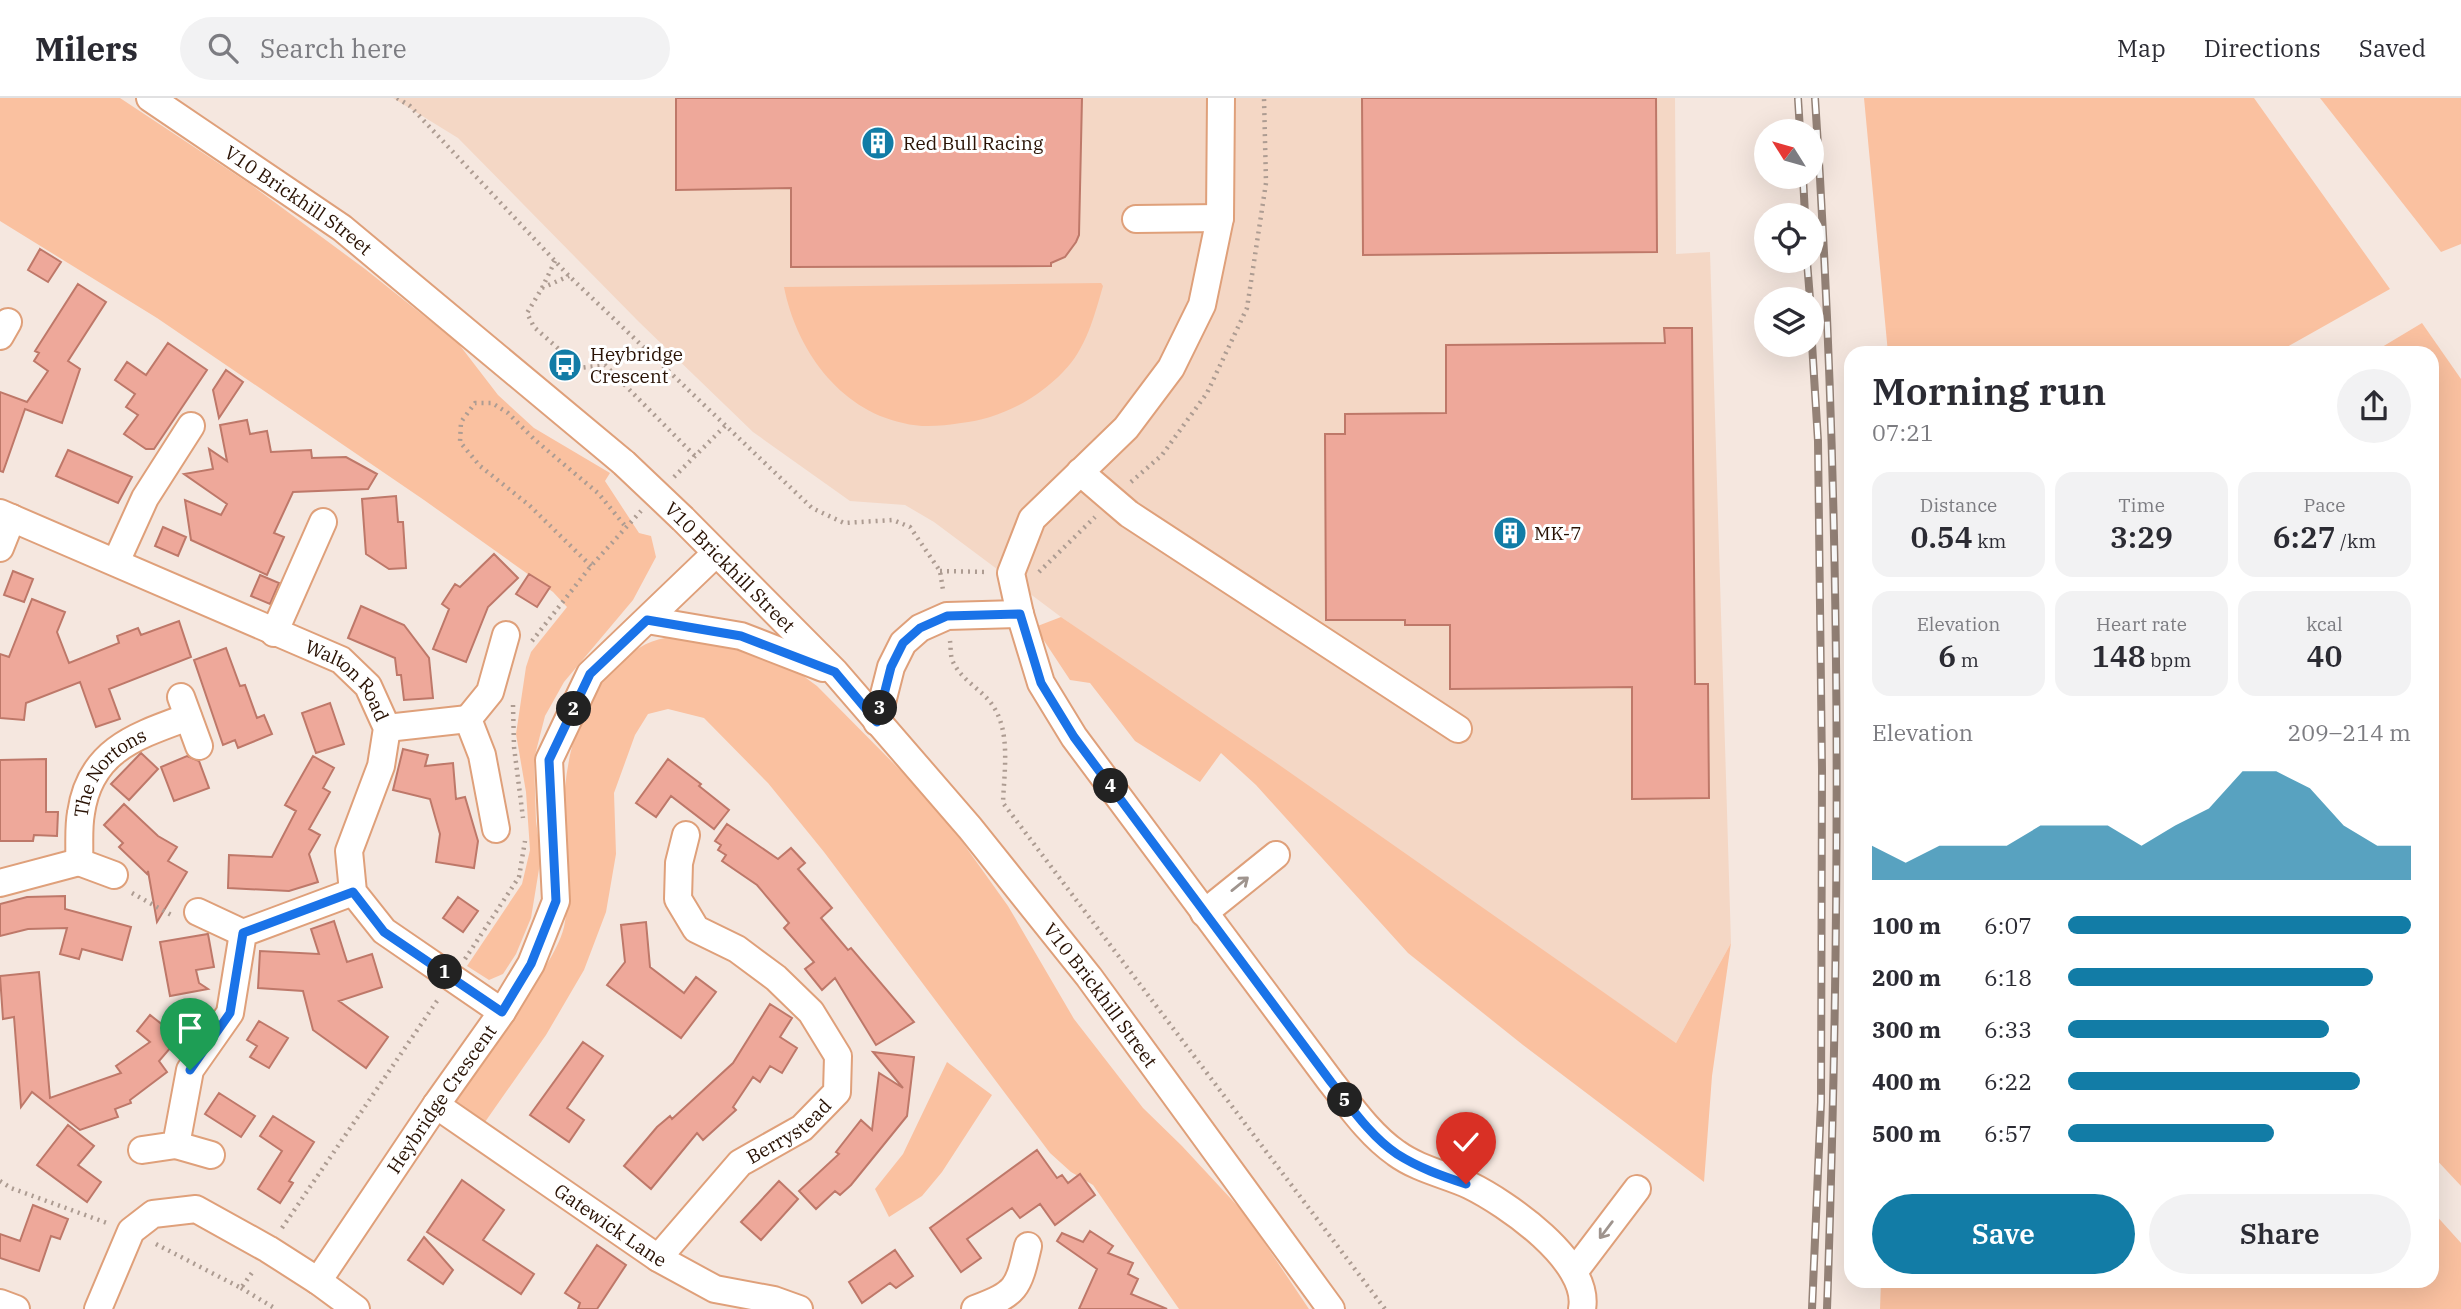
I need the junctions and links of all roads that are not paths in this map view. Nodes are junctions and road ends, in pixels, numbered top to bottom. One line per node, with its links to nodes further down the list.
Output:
1 (150, 98): 10 (street, V10 Brickhill Street, bridge)
2 (1221, 98): 3 (street)
3 (1220, 218): 4 (street); 6 (street)
4 (1136, 219)
5 (191, 426): 11 (street)
6 (1080, 472): 12 (street); 20 (street)
7 (6, 516): 9 (street); 11 (street, Walton Road)
8 (323, 522): 14 (street)
9 (0, 548)
10 (715, 554): 13 (street, Heybridge Crescent); 16 (street, V10 Brickhill Street)
11 (116, 562): 14 (street, Walton Road)
12 (1020, 614): 18 (street); 30 (street)
13 (647, 620): 16 (street); 32 (street, Heybridge Crescent)
14 (274, 633): 19 (street, Walton Road)
15 (506, 635): 17 (street)
16 (835, 672): 18 (street, V10 Brickhill Street)
17 (468, 719): 19 (street); 22 (street)
18 (877, 722): 48 (street, V10 Brickhill Street)
19 (387, 728): 28 (street, Walton Road)
20 (1458, 729)
21 (199, 746): 25 (street, The Nortons)
22 (496, 829)
23 (686, 835): 39 (street, Berrystead)
24 (1276, 855): 30 (street, one-way to 24)
25 (79, 862): 26 (street); 27 (street)
26 (114, 875)
27 (0, 883)
28 (353, 892): 31 (street); 32 (street)
29 (198, 912): 31 (street)
30 (1205, 913): 40 (street)
31 (243, 933): 34 (street)
32 (502, 1012): 33 (street, Heybridge Crescent)
33 (436, 1105): 39 (street, Gatewick Lane); 41 (street, Heybridge Crescent)
34 (176, 1145): 35 (street); 36 (street)
35 (142, 1150)
36 (211, 1155)
37 (1637, 1189): 40 (street, one-way to 40)
38 (1028, 1246): 47 (street)
39 (658, 1258): 46 (street, Gatewick Lane)
40 (1574, 1272): 49 (street)
41 (318, 1281): 44 (street); 45 (street)
42 (0, 1303): 43 (street)
43 (16, 1309)
44 (98, 1309)
45 (356, 1309)
46 (799, 1309)
47 (975, 1309)
48 (1331, 1309)
49 (1582, 1309)

